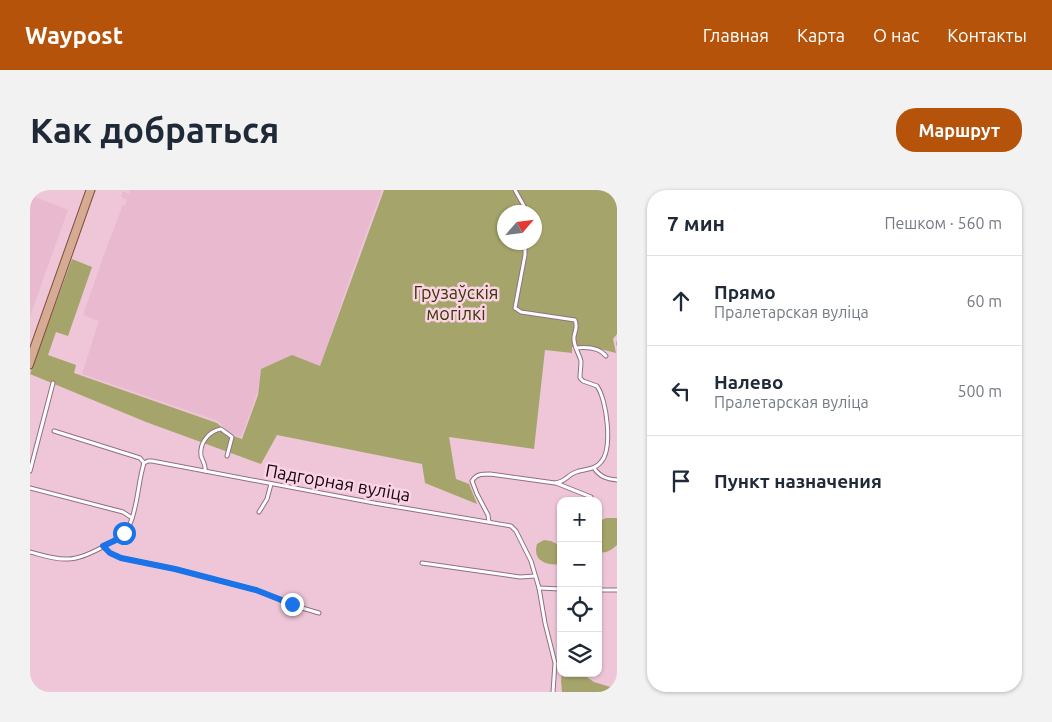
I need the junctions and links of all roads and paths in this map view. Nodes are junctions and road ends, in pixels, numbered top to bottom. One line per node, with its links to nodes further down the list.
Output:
1 (90, 190): 6 (main road); 8 (main road)
2 (515, 190): 3 (street)
3 (523, 205)
4 (525, 250): 5 (street)
5 (575, 347): 7 (street); 13 (street)
6 (30, 356)
7 (606, 356)
8 (30, 366)
9 (54, 383): 14 (street)
10 (54, 431): 12 (street)
11 (227, 456): 15 (street)
12 (144, 463): 15 (street, Падгорная вуліца); 22 (street)
13 (594, 468): 16 (street); 17 (street)
14 (30, 471)
15 (205, 471): 18 (street, Падгорная вуліца)
16 (617, 480)
17 (555, 483): 20 (street); 23 (street)
18 (271, 484): 21 (street); 23 (street, Падгорная вуліца)
19 (30, 488): 22 (street)
20 (591, 496)
21 (259, 512)
22 (133, 514): 24 (street)
23 (489, 522): 27 (street, Падгорная вуліца)
24 (103, 546): 25 (street); 32 (street)
25 (30, 552)
26 (422, 563): 27 (street)
27 (535, 576): 28 (street, Падгорная вуліца)
28 (539, 588): 29 (street); 33 (street, Падгорная вуліца)
29 (557, 589)
30 (602, 590): 31 (street)
31 (617, 590)
32 (319, 613)
33 (552, 692)

